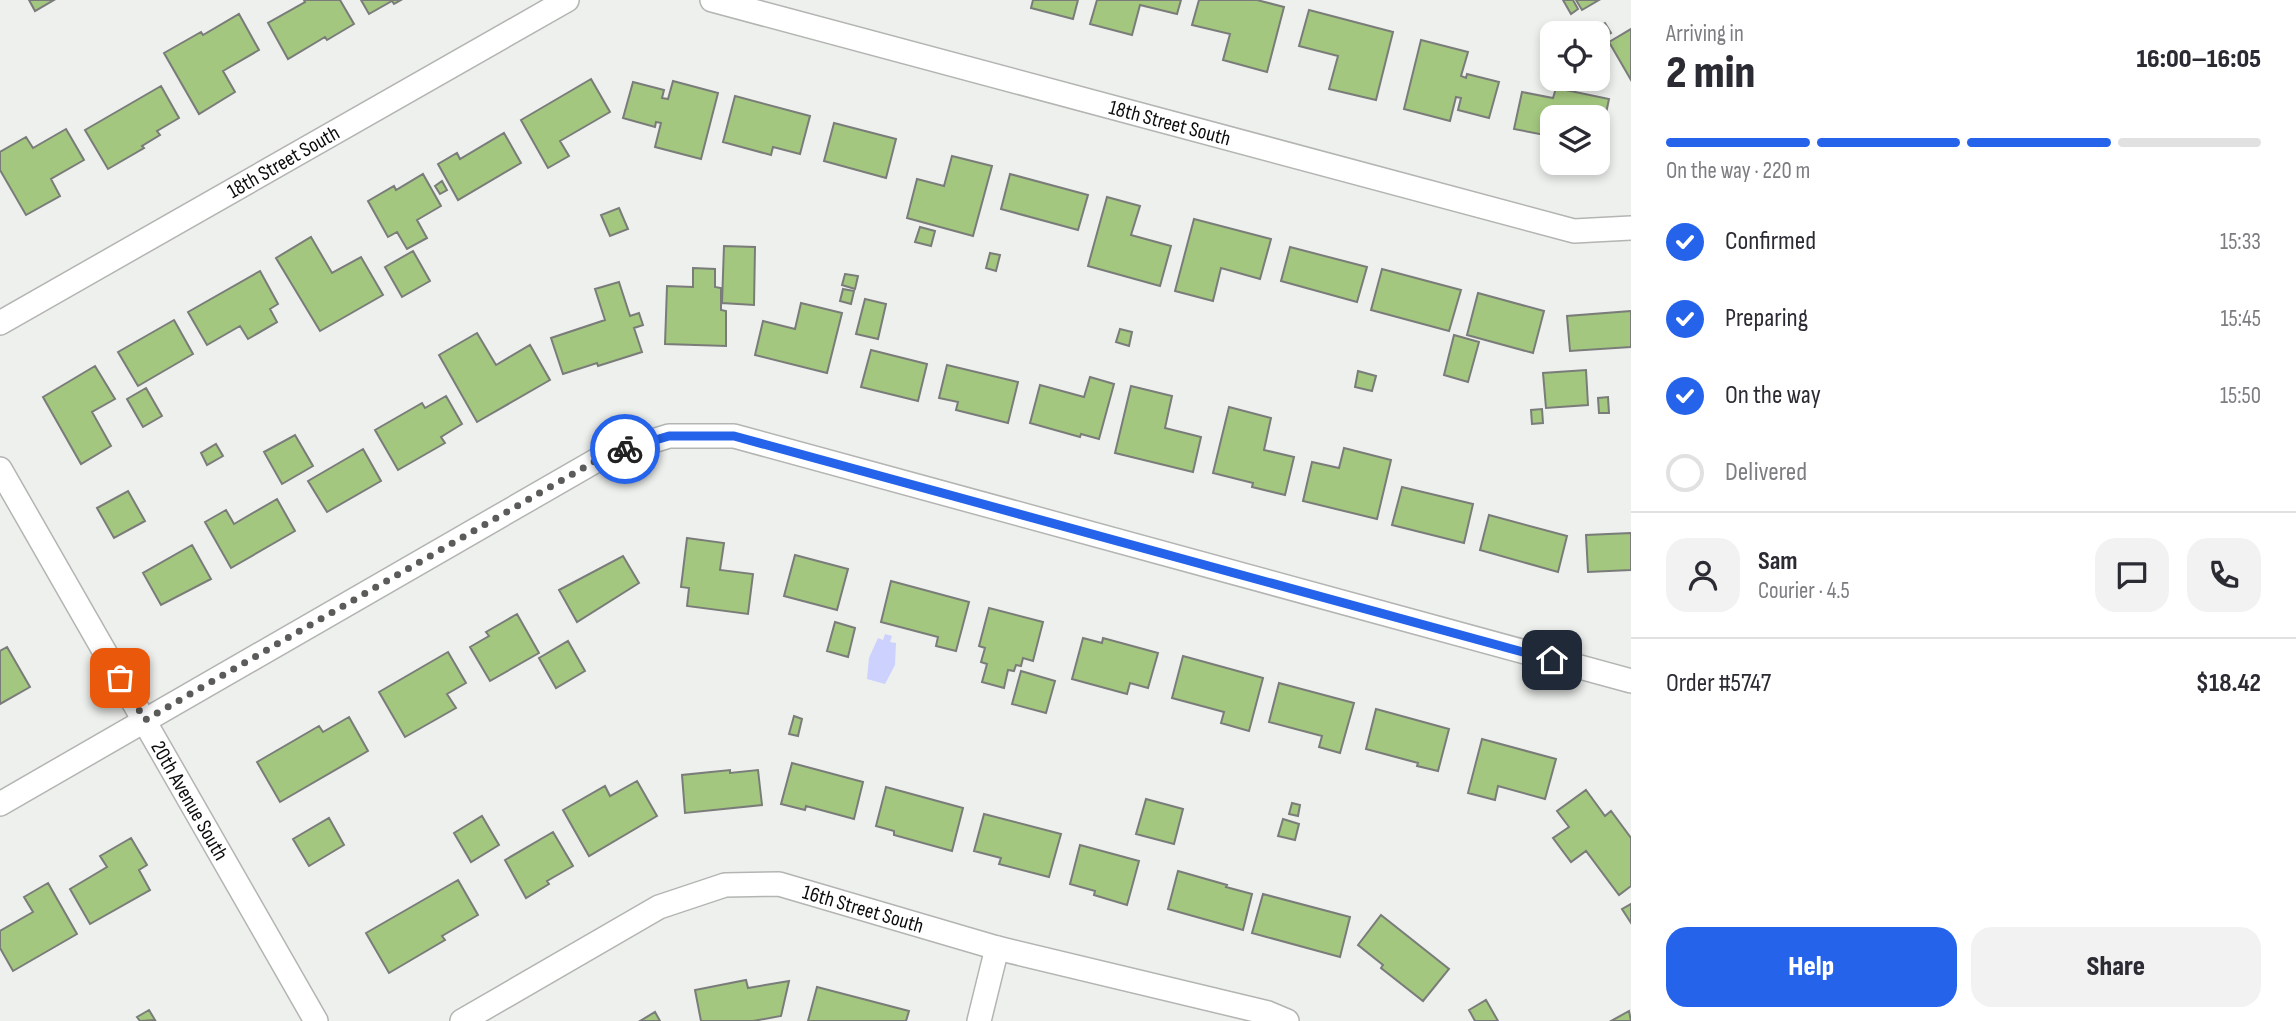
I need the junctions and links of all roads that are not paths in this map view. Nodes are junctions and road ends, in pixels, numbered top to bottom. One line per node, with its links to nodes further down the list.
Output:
1 (567, 0): 4 (street, 18th Street South)
2 (712, 0): 3 (street, 18th Street South)
3 (1631, 228)
4 (0, 323)
5 (0, 469): 7 (street, 20th Avenue South)
6 (1631, 681): 7 (street)
7 (145, 720): 8 (street); 10 (street, 20th Avenue South)
8 (0, 804)
9 (997, 947): 11 (street, 16th Street South); 12 (street); 13 (street, 16th Street South)
10 (316, 1021)
11 (462, 1021)
12 (979, 1021)
13 (1287, 1021)

